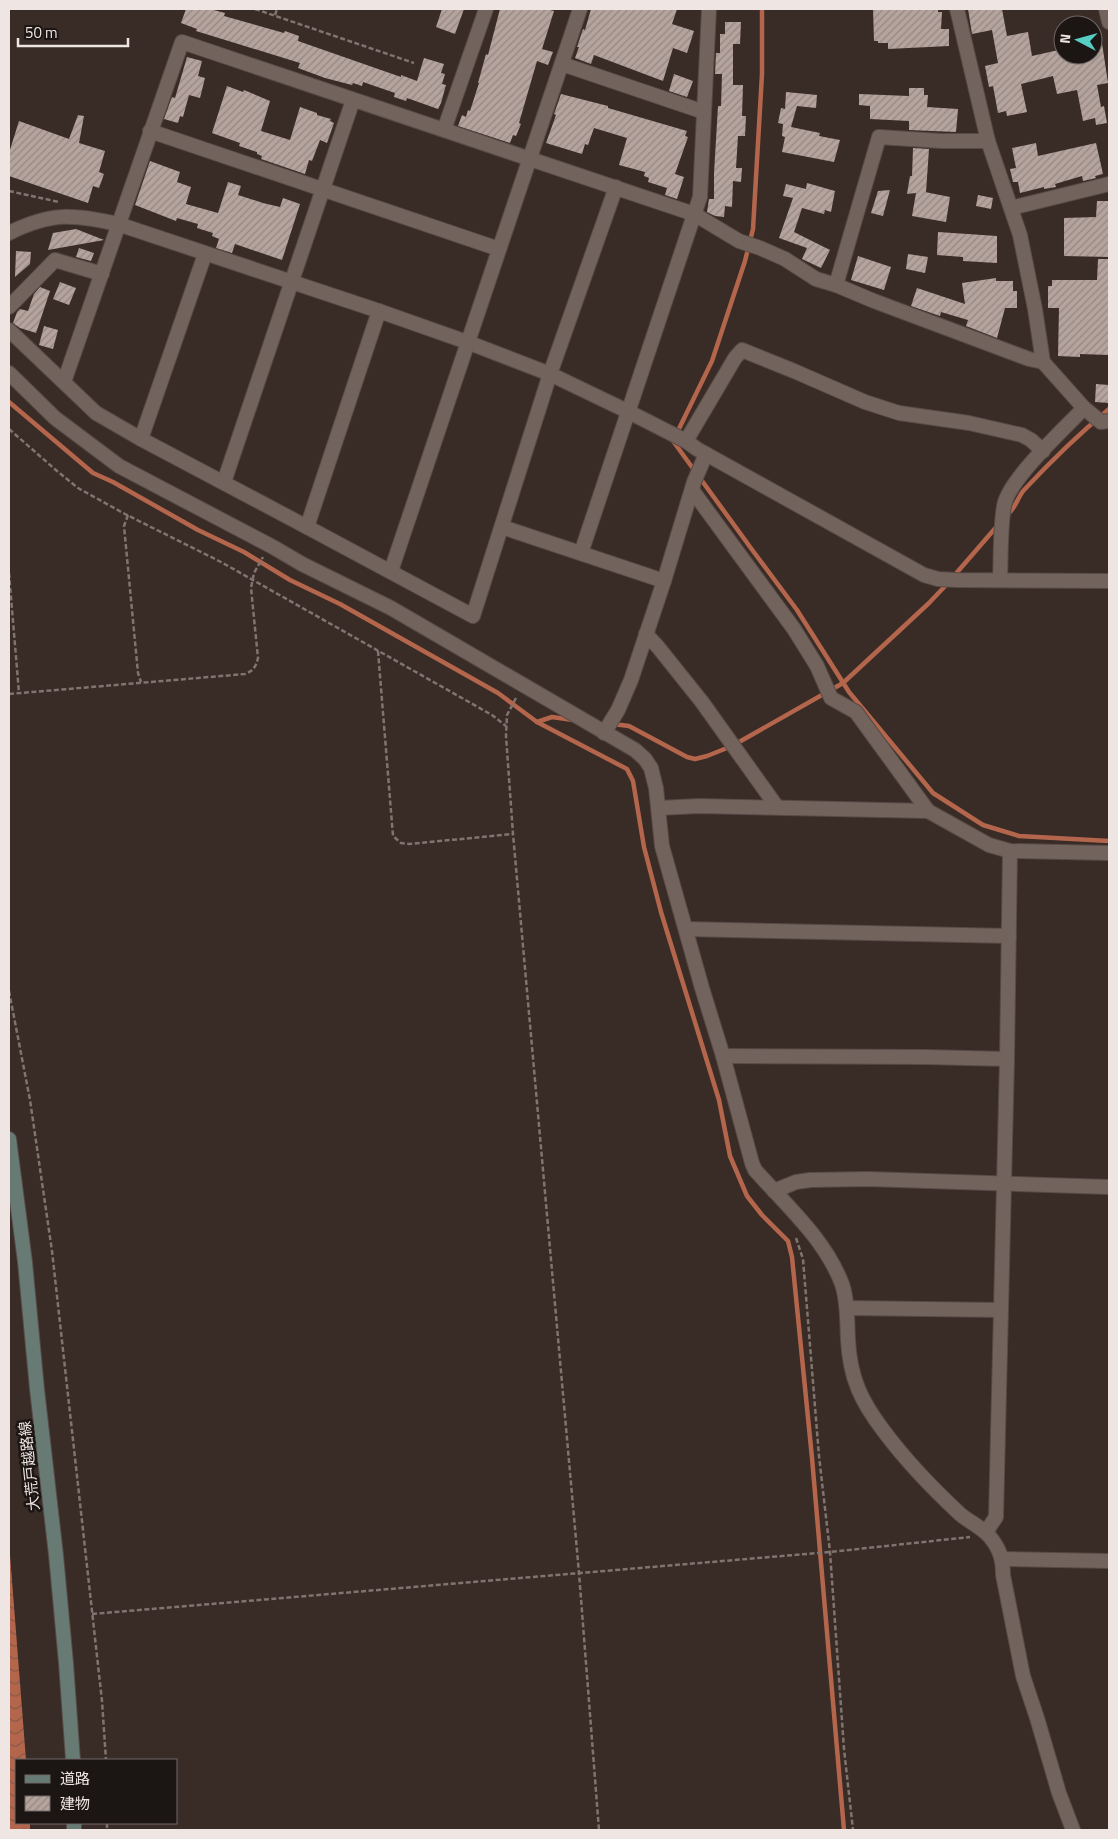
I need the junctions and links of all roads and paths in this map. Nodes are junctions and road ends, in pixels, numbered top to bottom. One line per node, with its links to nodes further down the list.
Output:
1 (255, 9): 8 (path)
2 (277, 9): 8 (path)
3 (486, 9): 14 (street)
4 (580, 9): 11 (street)
5 (709, 9): 13 (street)
6 (957, 9): 16 (street)
7 (1106, 9): 9 (street)
8 (275, 15): 10 (path)
9 (1109, 22)
10 (414, 62)
11 (562, 64): 13 (street); 17 (street)
12 (354, 100): 14 (street); 15 (street); 20 (street)
13 (704, 112): 22 (street)
14 (444, 130): 17 (street)
15 (150, 131): 20 (street); 23 (street)
16 (988, 141): 21 (street); 29 (street)
17 (530, 159): 19 (street); 25 (street)
18 (1109, 184): 21 (street)
19 (616, 187): 22 (street); 36 (street)
20 (323, 190): 25 (street); 28 (street)
21 (1011, 208): 34 (street)
22 (694, 214): 29 (street); 39 (street)
23 (118, 224): 24 (street); 26 (street); 27 (street)
24 (9, 233)
25 (499, 249): 33 (street)
26 (205, 254): 28 (street); 42 (street)
27 (102, 274): 30 (street); 37 (street)
28 (292, 283): 31 (street); 46 (street)
29 (836, 285): 34 (street)
30 (9, 307)
31 (379, 311): 33 (street); 49 (street)
32 (9, 330): 37 (street)
33 (467, 342): 36 (street); 53 (street)
34 (1043, 362): 38 (street)
35 (9, 373): 51 (street)
36 (550, 374): 39 (street); 50 (street)
37 (64, 382): 42 (street)
38 (1084, 408): 40 (street); 44 (street)
39 (629, 412): 43 (street); 52 (street)
40 (1109, 421)
41 (9, 429): 48 (path)
42 (141, 439): 46 (street)
43 (686, 441): 44 (street); 45 (street)
44 (1044, 451): 56 (street)
45 (706, 454): 47 (street); 56 (street)
46 (224, 482): 49 (street)
47 (692, 490): 58 (street); 69 (street)
48 (128, 515): 55 (path); 61 (path)
49 (307, 526): 53 (street)
50 (502, 527): 52 (street); 53 (street)
51 (273, 547): 55 (path); 62 (street)
52 (581, 553): 58 (street)
53 (391, 572)
54 (9, 573): 64 (path)
55 (252, 580): 60 (path); 61 (path)
56 (1000, 580): 57 (street)
57 (1109, 581)
58 (664, 582): 59 (street)
59 (646, 634): 66 (street); 67 (street)
60 (378, 651): 65 (path); 70 (path)
61 (141, 683): 64 (path)
62 (524, 686): 65 (path); 66 (street)
63 (9, 694): 64 (path)
64 (18, 694)
65 (506, 727): 70 (path)
66 (604, 733): 68 (street)
67 (777, 807): 68 (street); 69 (street)
68 (659, 808): 73 (street)
69 (928, 811): 71 (street)
70 (513, 834): 89 (path)
71 (1010, 851): 72 (street); 74 (street)
72 (1109, 853)
73 (686, 929): 74 (street); 76 (street)
74 (1009, 936): 77 (street)
75 (9, 991): 90 (path)
76 (724, 1056): 77 (street); 81 (street)
77 (1007, 1059): 79 (street)
78 (9, 1139): 91 (main road, 大荒戸越路線)
79 (1003, 1185): 80 (street); 81 (street); 84 (street)
80 (1109, 1187)
81 (774, 1191): 83 (street)
82 (795, 1234): 86 (path)
83 (846, 1308): 84 (street); 85 (street)
84 (1000, 1310): 85 (street)
85 (986, 1532): 86 (path); 87 (street)
86 (830, 1552): 89 (path); 94 (path)
87 (1003, 1560): 88 (street); 95 (street)
88 (1109, 1561)
89 (579, 1573): 90 (path); 93 (path)
90 (92, 1614): 92 (path)
91 (73, 1759)
92 (106, 1759)
93 (599, 1830)
94 (853, 1830)
95 (1073, 1830)

